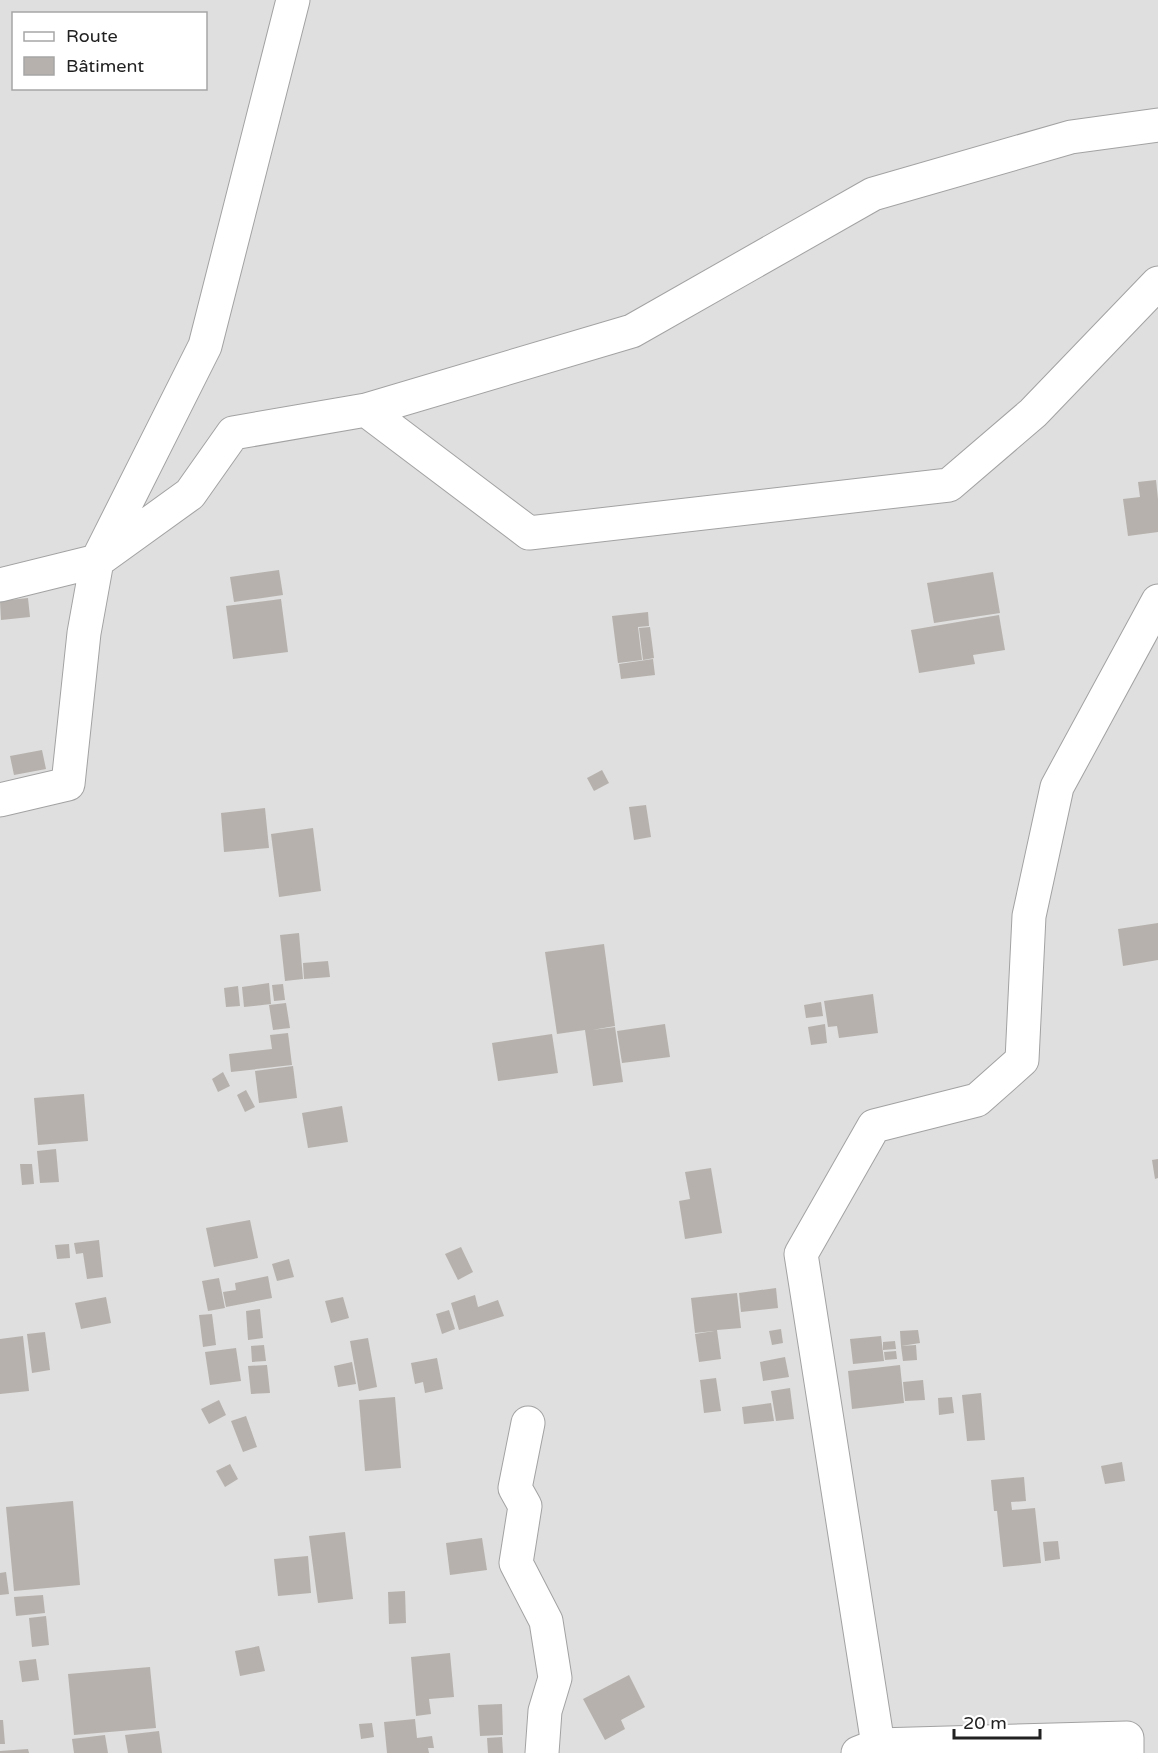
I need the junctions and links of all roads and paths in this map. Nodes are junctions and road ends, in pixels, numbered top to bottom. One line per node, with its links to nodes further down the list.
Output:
1 (293, 0): 5 (street)
2 (1158, 126): 4 (street)
3 (1158, 282): 4 (street)
4 (366, 410): 5 (street)
5 (97, 561): 6 (street); 8 (street)
6 (0, 585)
7 (1158, 601): 10 (street)
8 (0, 800)
9 (528, 1423): 11 (street)
10 (870, 1750): 12 (street)
11 (542, 1753)
12 (1127, 1753)

